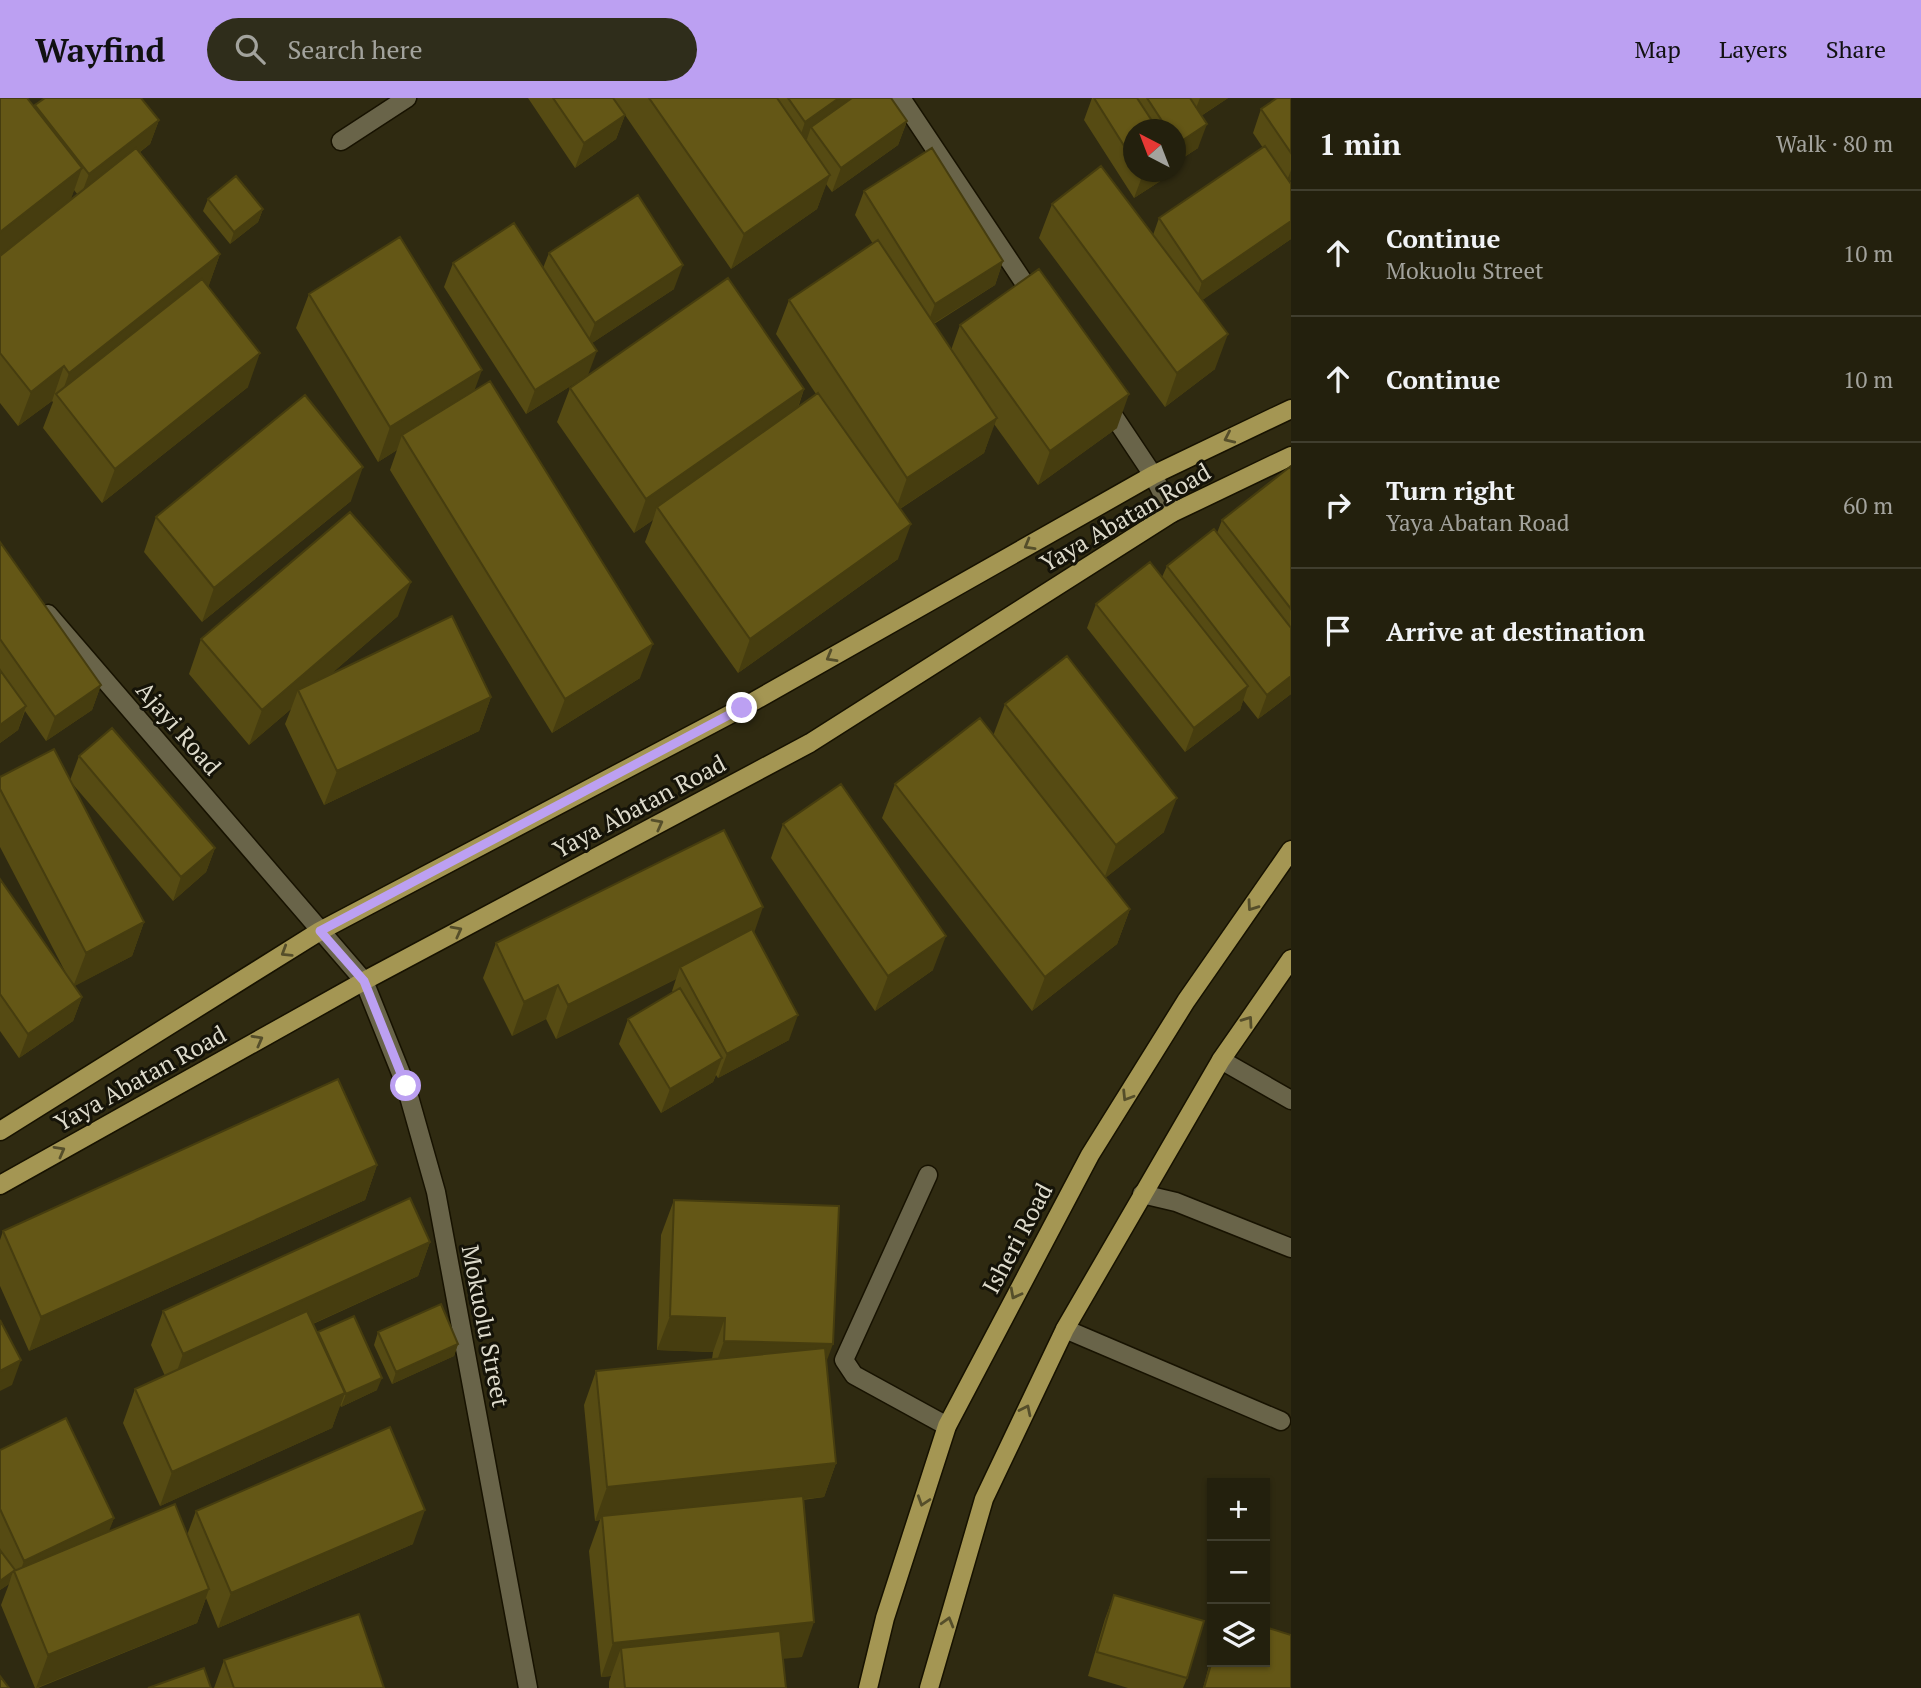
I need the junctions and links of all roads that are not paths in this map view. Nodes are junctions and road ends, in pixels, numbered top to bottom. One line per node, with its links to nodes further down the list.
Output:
1 (407, 98): 3 (street)
2 (901, 98): 4 (street)
3 (341, 141)
4 (1046, 315)
5 (1092, 383): 8 (street)
6 (1291, 409): 8 (main road, Yaya Abatan Road, one-way to 8)
7 (1291, 456): 9 (main road, Yaya Abatan Road)
8 (1153, 475): 9 (street); 12 (main road, Yaya Abatan Road, one-way to 12)
9 (1172, 513): 14 (main road, Yaya Abatan Road, one-way to 9)
10 (36, 600): 12 (street, Ajayi Road)
11 (1291, 850): 24 (main road, Isheri Road, one-way to 24)
12 (320, 931): 14 (street, Ajayi Road); 17 (main road, Yaya Abatan Road, one-way to 17)
13 (1291, 959): 15 (main road, one-way to 13)
14 (364, 981): 19 (main road, Yaya Abatan Road, one-way to 14); 25 (street, Mokuolu Street)
15 (1221, 1060): 16 (street); 20 (main road)
16 (1291, 1100)
17 (0, 1131)
18 (928, 1175): 24 (street)
19 (0, 1185)
20 (1142, 1194): 21 (street); 22 (main road)
21 (1291, 1248)
22 (1065, 1329): 23 (street); 27 (main road, one-way to 22)
23 (1281, 1421)
24 (947, 1426): 26 (main road, Isheri Road, one-way to 26)
25 (528, 1688)
26 (868, 1688)
27 (929, 1688)

